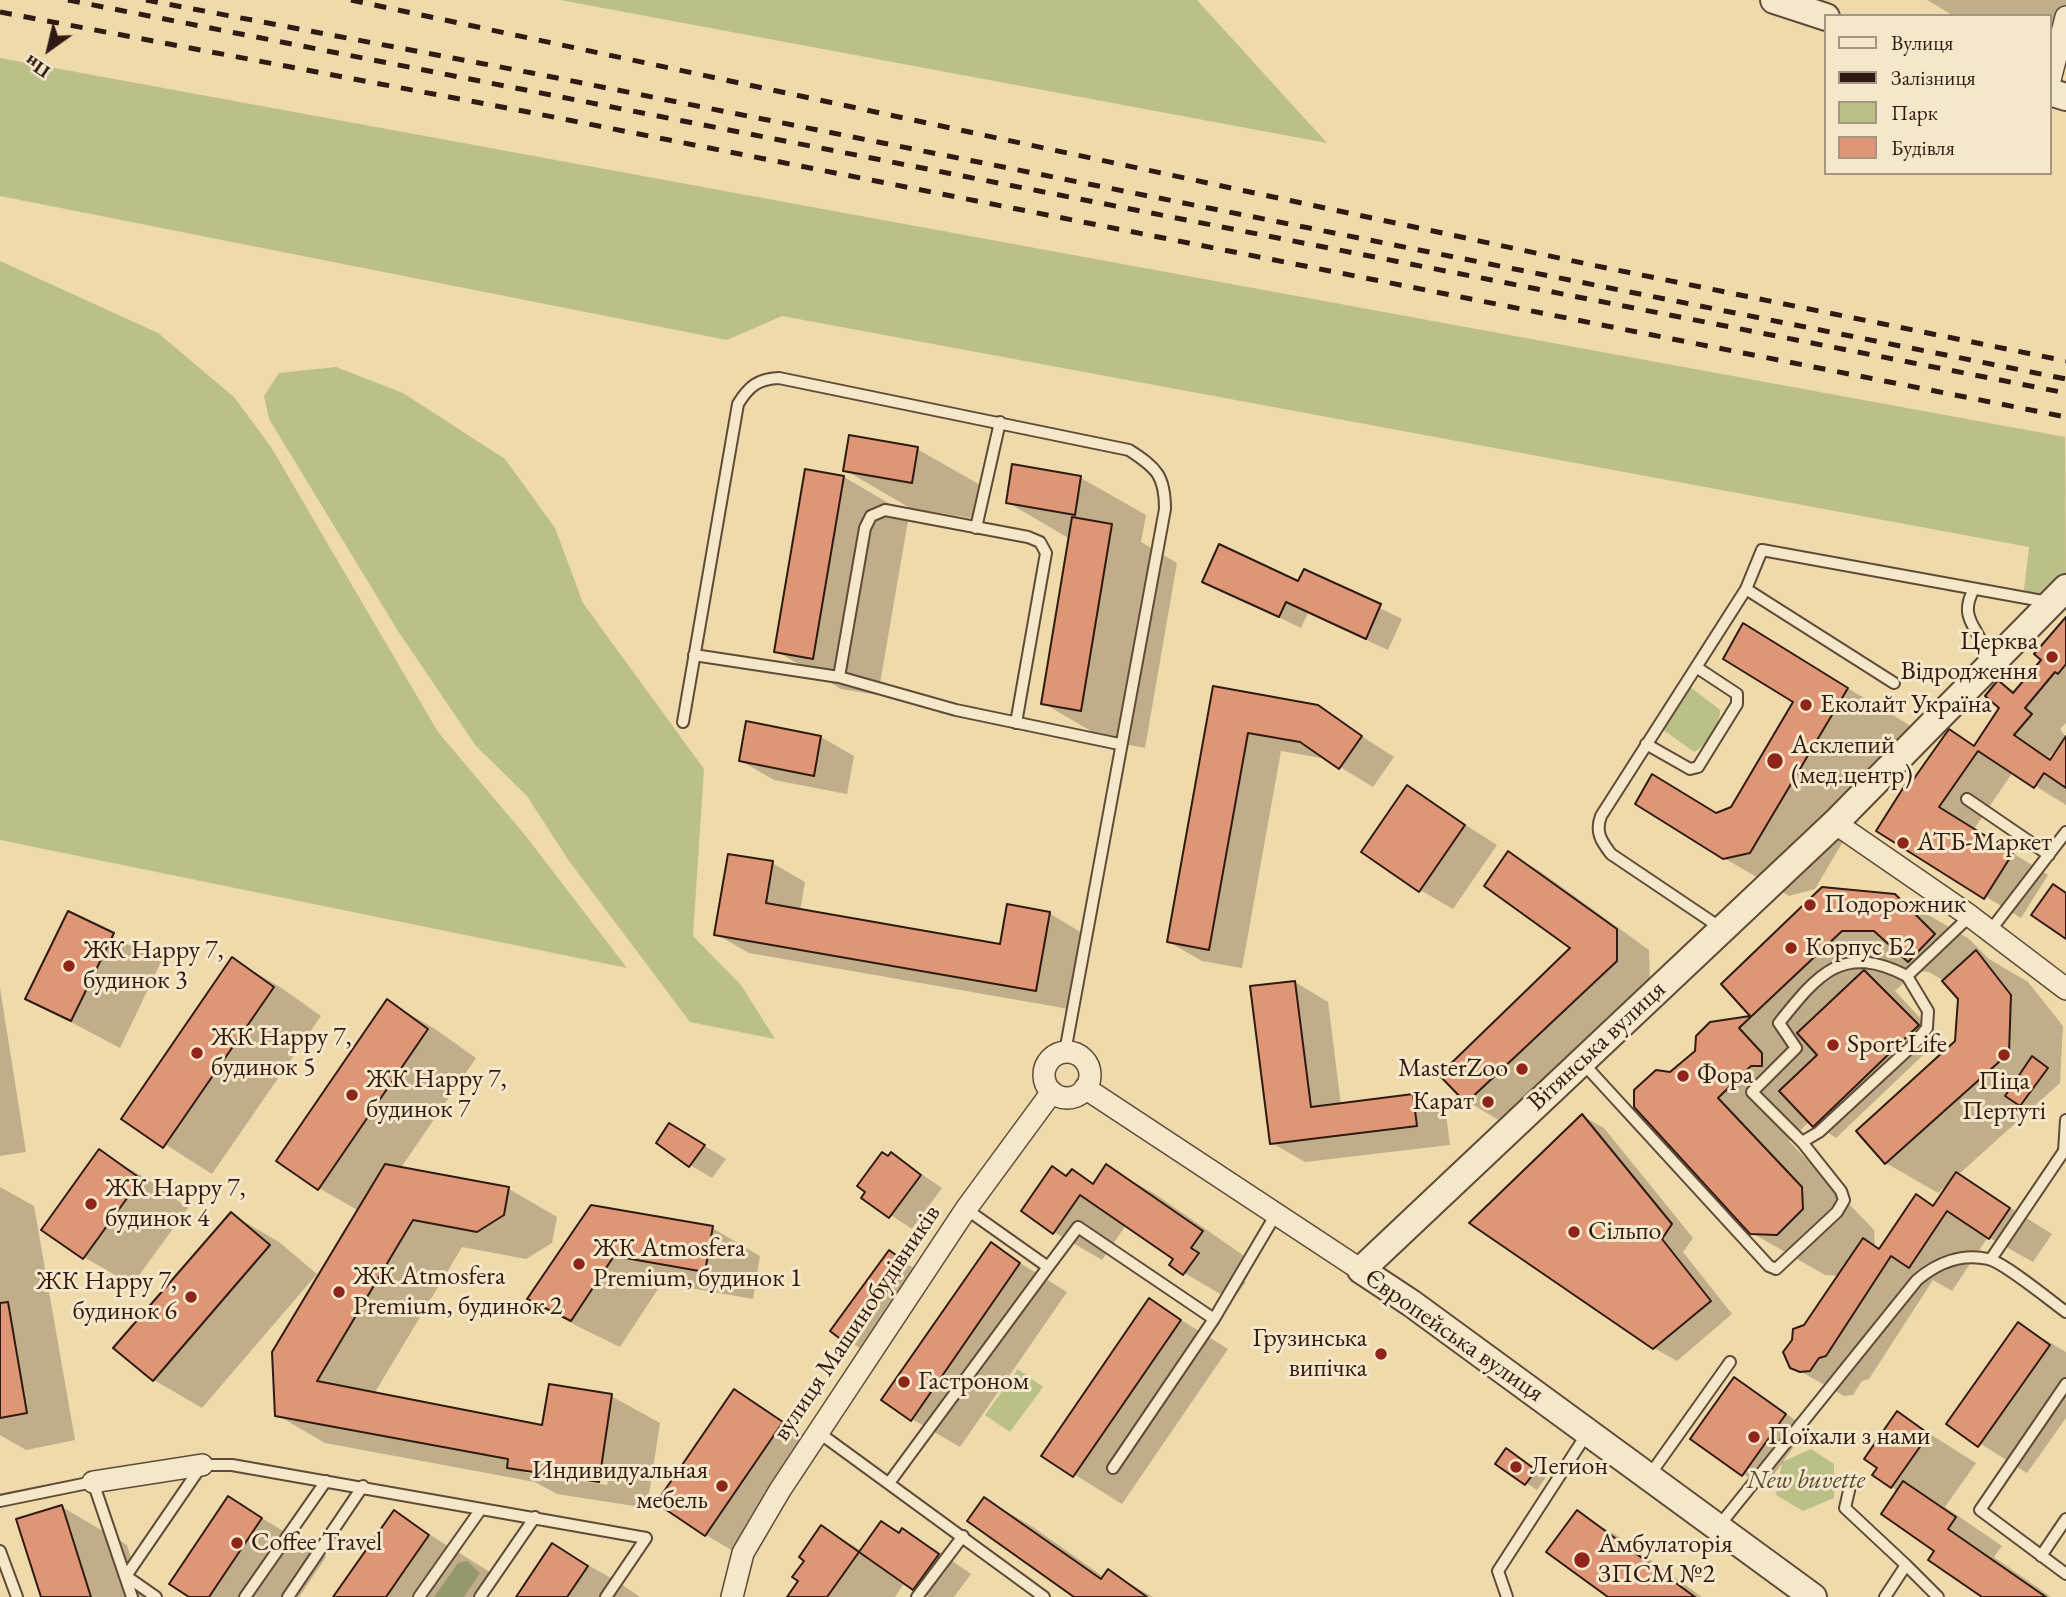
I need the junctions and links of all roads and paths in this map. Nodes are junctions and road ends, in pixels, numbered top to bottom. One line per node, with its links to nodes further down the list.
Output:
1 (1774, 0): 2 (street)
2 (1825, 17)
3 (2066, 17): 4 (street)
4 (2052, 72)
5 (1000, 422): 6 (lane); 10 (lane); 17 (lane)
6 (976, 528): 13 (lane); 16 (lane)
7 (1746, 589): 8 (lane); 11 (lane); 14 (lane)
8 (1973, 591): 9 (lane); 12 (lane)
9 (2058, 595): 12 (street, Вітянська вулиця)
10 (694, 655): 13 (lane); 15 (lane)
11 (1696, 667): 18 (lane); 18 (lane)
12 (1980, 675): 20 (street, Вітянська вулиця)
13 (839, 677): 16 (lane)
14 (1894, 683)
15 (684, 723)
16 (1016, 723): 17 (lane)
17 (1119, 744): 28 (lane)
18 (1646, 744): 24 (lane)
19 (1967, 799): 22 (lane)
20 (1835, 823): 23 (street); 24 (street, Вітянська вулиця)
21 (2066, 832): 22 (lane)
22 (2049, 855): 25 (lane)
23 (1970, 916): 25 (street); 26 (lane)
24 (1721, 928): 29 (street, Вітянська вулиця)
25 (1990, 931): 27 (street)
26 (1907, 976): 33 (lane); 33 (lane)
27 (2066, 989)
28 (1065, 1052): 30 (street); 31 (street)
29 (1581, 1061): 33 (lane); 39 (street, Вітянська вулиця)
30 (1085, 1088): 31 (street); 36 (street, Європейська вулиця)
31 (1052, 1092): 35 (street, вулиця Машинобудівників)
32 (2066, 1120): 34 (lane)
33 (1802, 1142)
34 (2065, 1151): 37 (lane)
35 (966, 1209): 38 (lane); 44 (street, вулиця Машинобудівників)
36 (1276, 1214): 39 (street, Європейська вулиця); 41 (lane)
37 (1990, 1259): 40 (lane); 58 (lane)
38 (1048, 1267): 41 (lane); 52 (lane)
39 (1361, 1270): 45 (street, Європейська вулиця)
40 (2066, 1312)
41 (1214, 1319): 47 (lane)
42 (1730, 1362): 48 (lane)
43 (2066, 1384): 61 (lane)
44 (818, 1432): 52 (lane); 74 (street, вулиця Машинобудівників)
45 (1588, 1432): 48 (street, Європейська вулиця); 77 (lane)
46 (202, 1465): 49 (lane); 50 (street); 64 (lane)
47 (1113, 1468)
48 (1648, 1476): 58 (street, Європейська вулиця)
49 (326, 1481): 53 (lane); 69 (lane)
50 (93, 1482): 54 (lane); 64 (lane)
51 (1851, 1482): 62 (lane)
52 (889, 1483): 59 (lane)
53 (363, 1486): 55 (lane); 70 (lane)
54 (0, 1502)
55 (481, 1509): 56 (lane); 71 (lane)
56 (535, 1517): 72 (lane); 73 (lane)
57 (2066, 1519): 61 (lane)
58 (1718, 1527): 78 (street, Європейська вулиця)
59 (963, 1536): 65 (lane); 75 (lane)
60 (0, 1551): 66 (lane)
61 (2041, 1556): 63 (lane)
62 (1906, 1565): 79 (lane); 80 (lane)
63 (2066, 1574)
64 (126, 1576): 67 (lane); 68 (lane)
65 (1028, 1592): 76 (lane)
66 (17, 1597)
67 (132, 1597)
68 (156, 1597)
69 (245, 1597)
70 (288, 1597)
71 (419, 1597)
72 (480, 1597)
73 (606, 1597)
74 (732, 1597)
75 (917, 1597)
76 (1044, 1597)
77 (1507, 1597)
78 (1813, 1597)
79 (1885, 1597)
80 (1938, 1597)

